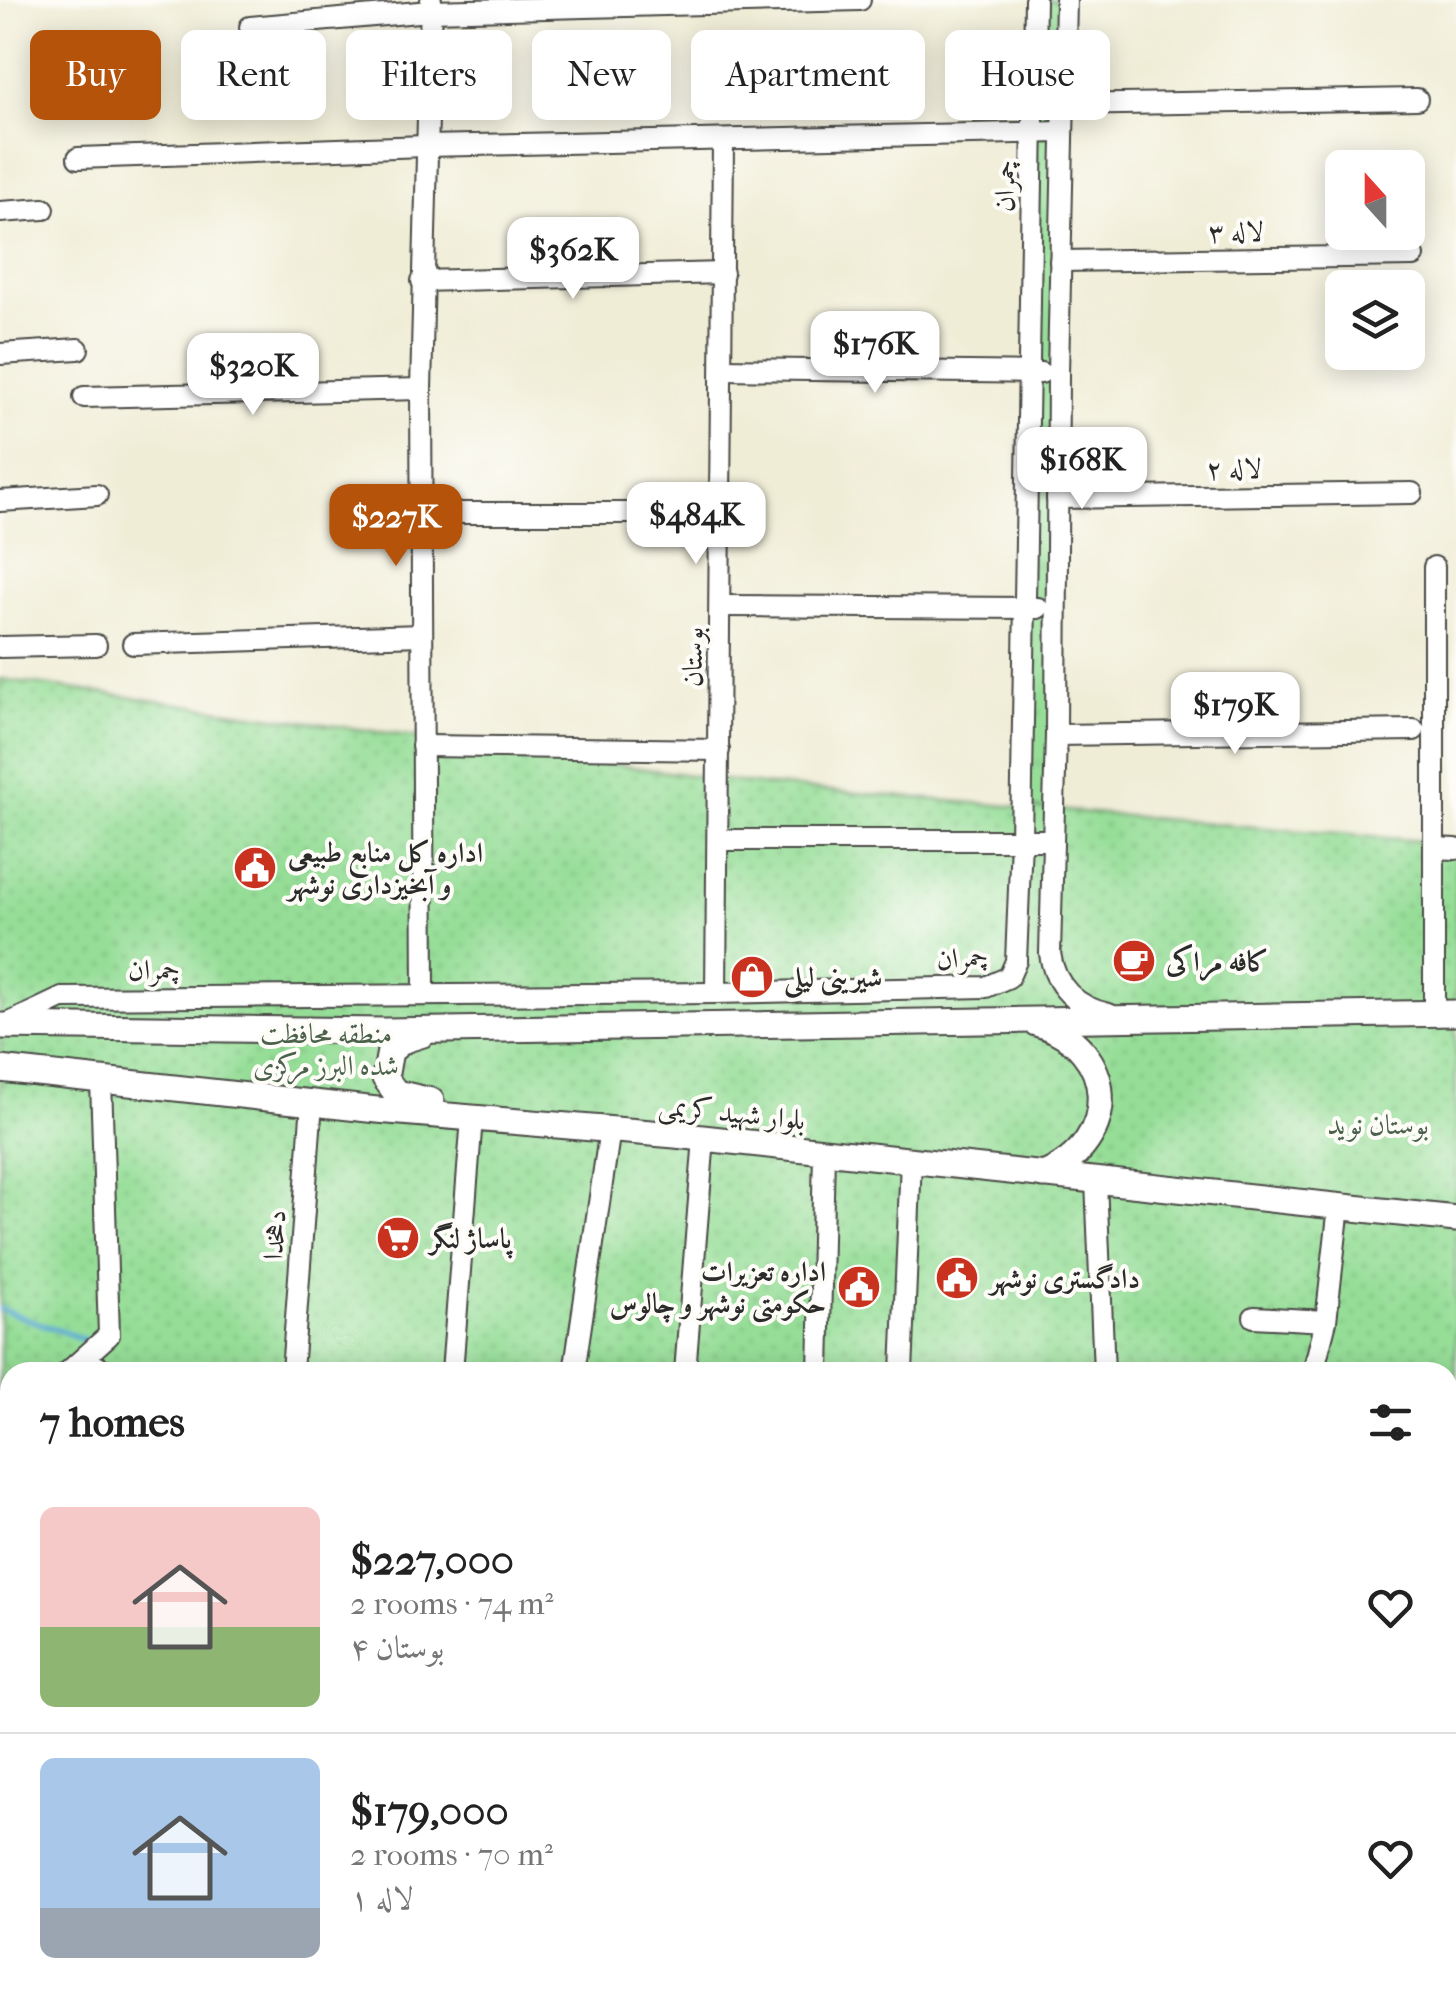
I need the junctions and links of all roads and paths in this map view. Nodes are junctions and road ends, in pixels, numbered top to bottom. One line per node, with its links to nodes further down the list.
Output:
1 (860, 0): 4 (street)
2 (1035, 0): 11 (street, چمران)
3 (1066, 0): 6 (street, چمران)
4 (430, 5): 5 (street); 13 (street)
5 (250, 27)
6 (1065, 30)
7 (1417, 99): 8 (street)
8 (1110, 103)
9 (1062, 120): 10 (street, چمران)
10 (1062, 132): 11 (street); 18 (street, چمران)
11 (1032, 134): 12 (street); 24 (street, چمران)
12 (723, 141): 13 (street); 19 (street, بوستان)
13 (424, 146): 14 (street); 20 (street)
14 (78, 158)
15 (44, 208): 16 (street)
16 (0, 212)
17 (1414, 256): 18 (street, لاله ۳)
18 (1060, 261): 25 (street, چمران)
19 (723, 272): 20 (street); 23 (street, بوستان)
20 (422, 281): 26 (street)
21 (78, 350): 22 (street)
22 (0, 354)
23 (723, 369): 24 (street); 32 (street, بوستان)
24 (1028, 373): 25 (street); 36 (street, چمران)
25 (1058, 374): 30 (street, چمران)
26 (420, 389): 27 (street); 33 (street)
27 (84, 397)
28 (1412, 493): 30 (street, لاله ۲)
29 (97, 495): 31 (street)
30 (1056, 498): 37 (street, چمران)
31 (0, 501)
32 (722, 513): 33 (street); 35 (street, بوستان)
33 (420, 514): 38 (street)
34 (1434, 567): 49 (street)
35 (720, 606): 36 (street); 45 (street, بوستان)
36 (1026, 608): 37 (street); 47 (street, چمران)
37 (1058, 608): 43 (street, چمران)
38 (422, 634): 39 (street); 44 (street)
39 (133, 644)
40 (96, 645): 41 (street)
41 (0, 647)
42 (1414, 730): 43 (street)
43 (1056, 735): 48 (street, چمران)
44 (422, 746): 45 (street); 51 (street)
45 (719, 750): 46 (street, بوستان)
46 (718, 840): 47 (street); 52 (street, بوستان)
47 (1021, 840): 48 (street); 52 (street, چمران)
48 (1053, 840): 54 (street, چمران)
49 (1434, 848): 50 (street); 53 (street)
50 (1456, 849)
51 (424, 993): 52 (street, چمران); 56 (street, چمران)
52 (716, 993)
53 (1445, 1013): 54 (main road)
54 (1120, 1016): 55 (main road)
55 (1015, 1019): 57 (main road); 67 (main road)
56 (2, 1026): 57 (main road)
57 (437, 1030): 62 (main road)
58 (0, 1069): 59 (main road, بلوار شهید کریمی)
59 (101, 1080): 60 (main road, بلوار شهید کریمی); 73 (street)
60 (312, 1102): 61 (main road, بلوار شهید کریمی); 74 (street, دهخدا)
61 (472, 1118): 62 (main road, بلوار شهید کریمی); 75 (street)
62 (522, 1121): 63 (main road, بلوار شهید کریمی)
63 (610, 1129): 64 (main road, بلوار شهید کریمی); 76 (street)
64 (704, 1138): 65 (main road, بلوار شهید کریمی); 77 (street)
65 (824, 1152): 66 (main road, بلوار شهید کریمی); 78 (street)
66 (911, 1160): 67 (main road, بلوار شهید کریمی); 79 (street)
67 (1043, 1175): 68 (main road, بلوار شهید کریمی)
68 (1096, 1182): 69 (main road, بلوار شهید کریمی); 80 (street)
69 (1339, 1206): 70 (main road, بلوار شهید کریمی); 72 (street)
70 (1456, 1219)
71 (1254, 1317): 72 (street)
72 (1326, 1321): 81 (street)
73 (80, 1362)
74 (293, 1362)
75 (453, 1362)
76 (575, 1362)
77 (686, 1362)
78 (819, 1362)
79 (902, 1362)
80 (1104, 1362)
81 (1316, 1362)

